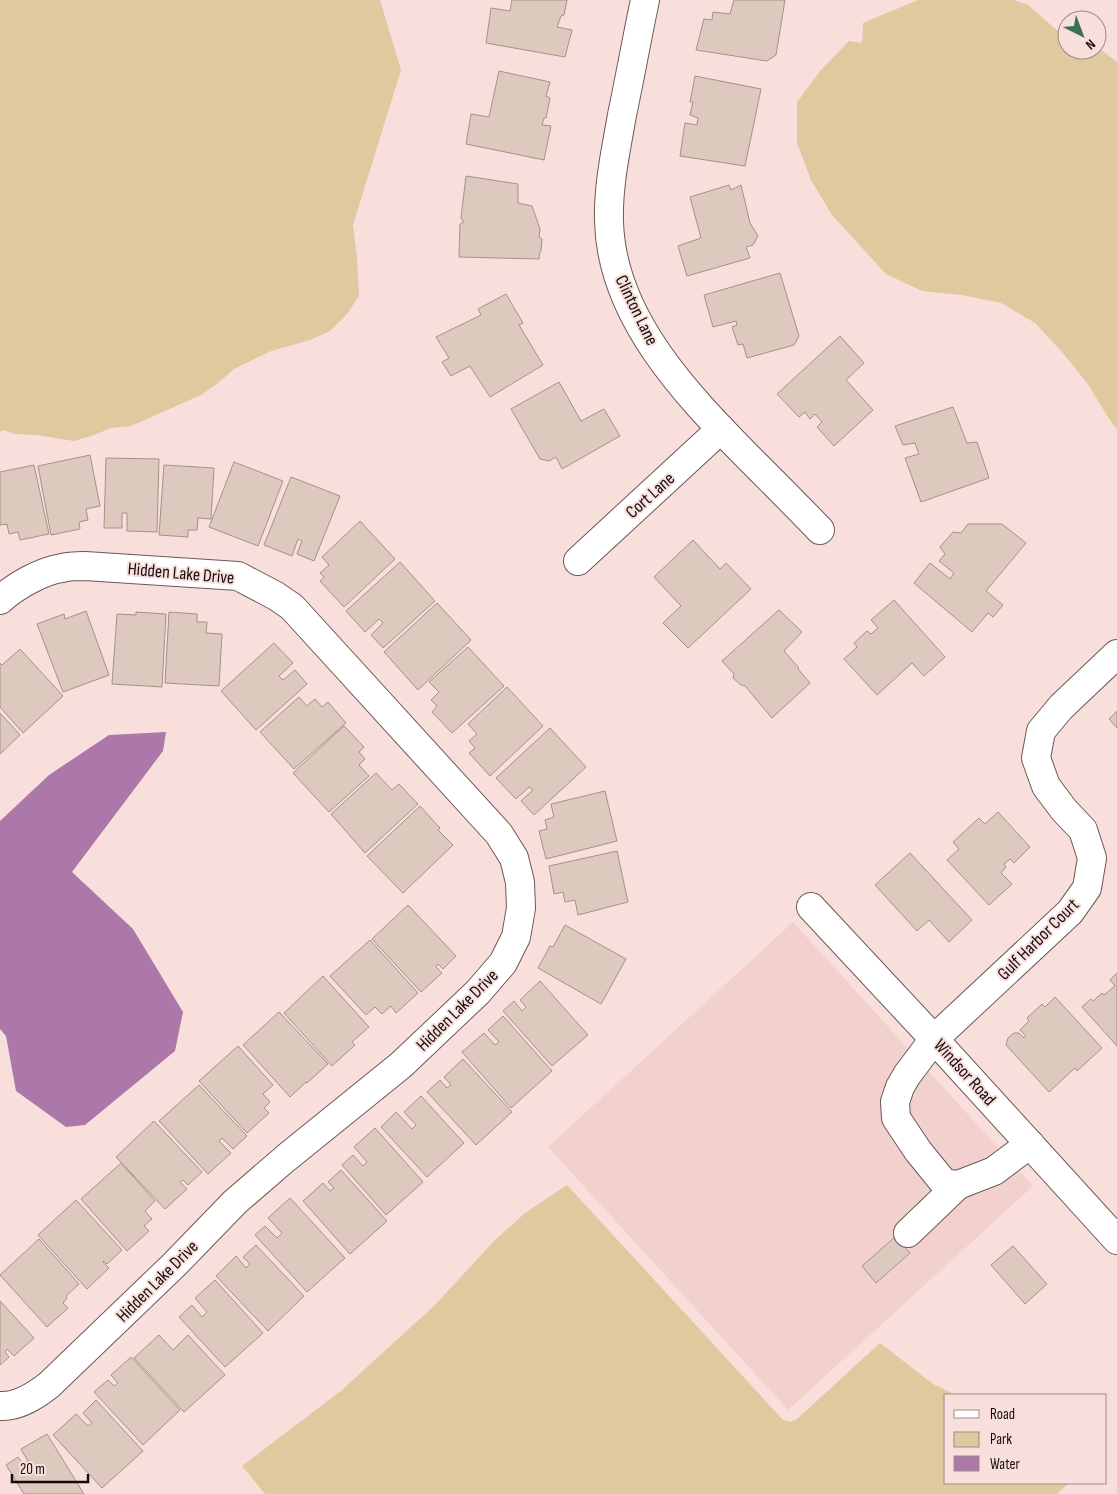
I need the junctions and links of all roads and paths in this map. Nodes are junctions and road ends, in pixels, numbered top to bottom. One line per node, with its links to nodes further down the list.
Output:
1 (645, 0): 2 (street, Clinton Lane)
2 (721, 430): 3 (street, Clinton Lane); 4 (street, Cort Lane)
3 (820, 530)
4 (578, 561)
5 (0, 600): 13 (street, Hidden Lake Drive)
6 (1117, 654): 8 (street, Gulf Harbor Court)
7 (811, 907): 8 (street, Windsor Road)
8 (934, 1039): 9 (street, Windsor Road); 10 (street, Gulf Harbor Court)
9 (1030, 1144): 10 (street); 12 (street, Windsor Road)
10 (958, 1185): 11 (street)
11 (908, 1233)
12 (1117, 1240)
13 (0, 1406)

